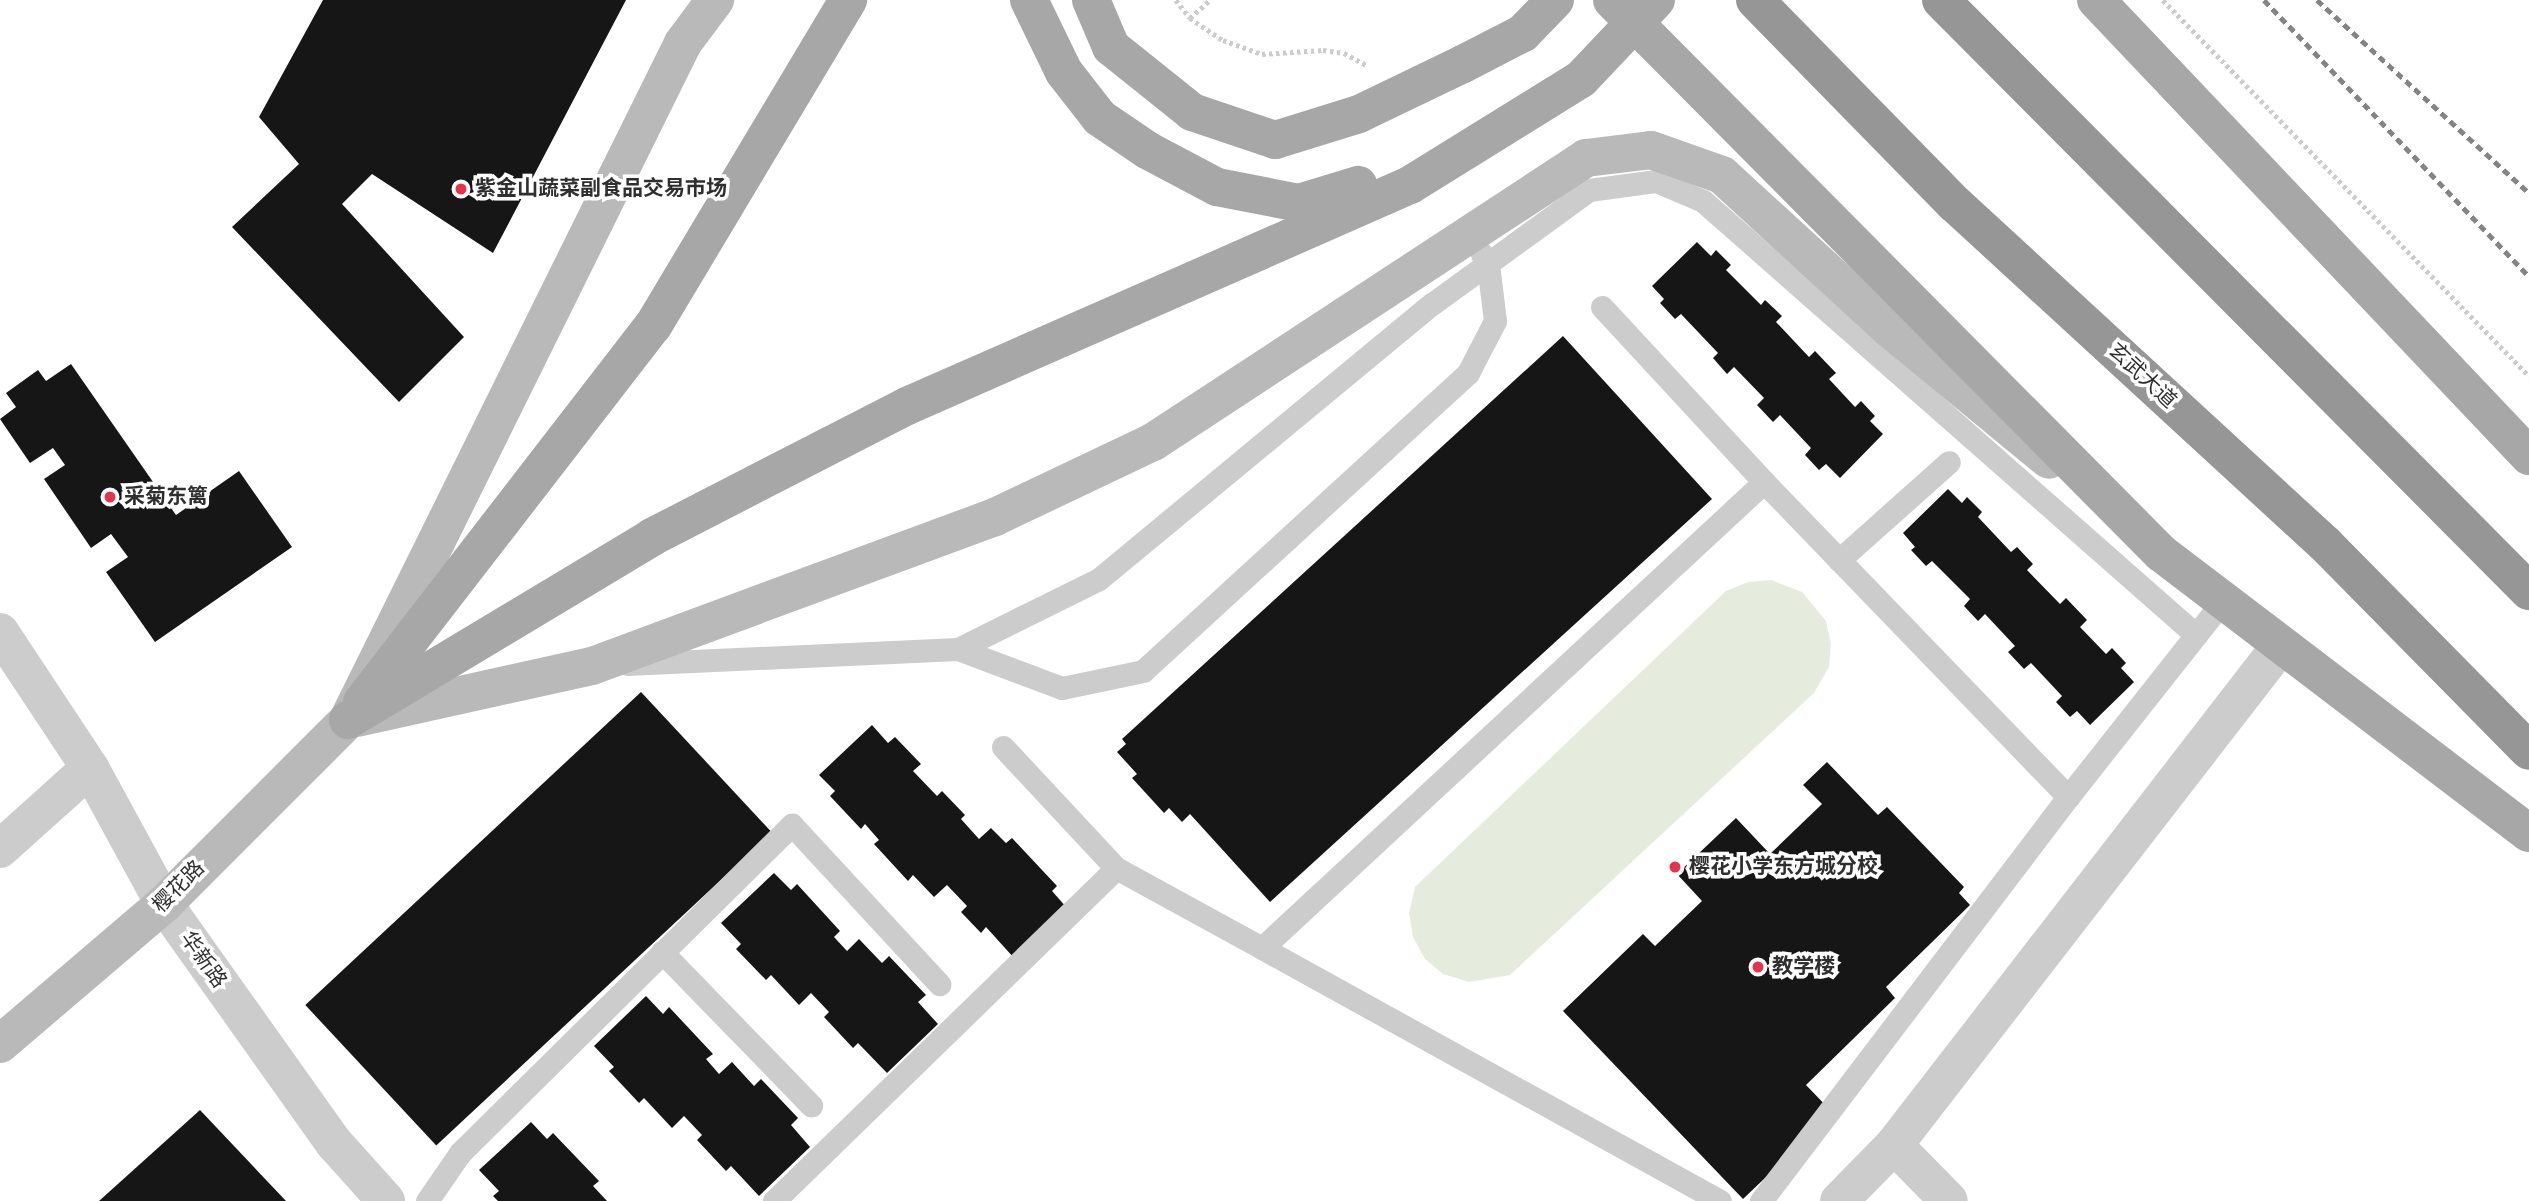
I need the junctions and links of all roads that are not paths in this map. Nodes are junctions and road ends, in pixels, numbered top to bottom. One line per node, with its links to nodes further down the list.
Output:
1 (715, 0): 26 (street)
2 (848, 0): 26 (main road)
3 (1029, 0): 11 (main road)
4 (1091, 0): 5 (main road)
5 (1555, 0)
6 (1612, 0): 17 (main road)
7 (1656, 0): 11 (main road, bridge)
8 (1755, 0): 28 (highway, 玄武大道)
9 (1941, 0): 19 (highway)
10 (2096, 0): 14 (main road)
11 (1464, 153): 26 (main road)
12 (1485, 259): 22 (lane); 24 (lane); 24 (lane)
13 (1602, 307): 16 (lane)
14 (2529, 456)
15 (1949, 461): 18 (lane)
16 (1764, 482): 18 (lane); 35 (lane)
17 (2161, 553): 20 (main road); 25 (street)
18 (1839, 560): 30 (lane)
19 (2529, 591)
20 (2223, 601): 22 (lane); 23 (main road)
21 (0, 632): 29 (street, 华新路)
22 (2196, 635): 30 (lane)
23 (2281, 645): 31 (main road); 40 (street)
24 (958, 649): 25 (lane)
25 (592, 666): 26 (street)
26 (348, 720): 34 (street, 樱花路)
27 (1003, 747): 33 (lane)
28 (2529, 751)
29 (90, 768): 32 (street); 34 (street, 华新路)
30 (2068, 797): 45 (lane)
31 (2529, 833)
32 (0, 849)
33 (1116, 868): 35 (lane); 43 (lane)
34 (164, 904): 38 (street, 樱花路); 41 (street, 华新路)
35 (1262, 948): 44 (lane)
36 (662, 952): 37 (lane); 39 (lane); 42 (lane)
37 (939, 984)
38 (0, 1044)
39 (811, 1105)
40 (1894, 1145): 46 (street); 47 (street)
41 (386, 1201)
42 (428, 1201)
43 (774, 1201)
44 (1720, 1201)
45 (1761, 1201)
46 (1839, 1201)
47 (1949, 1201)

